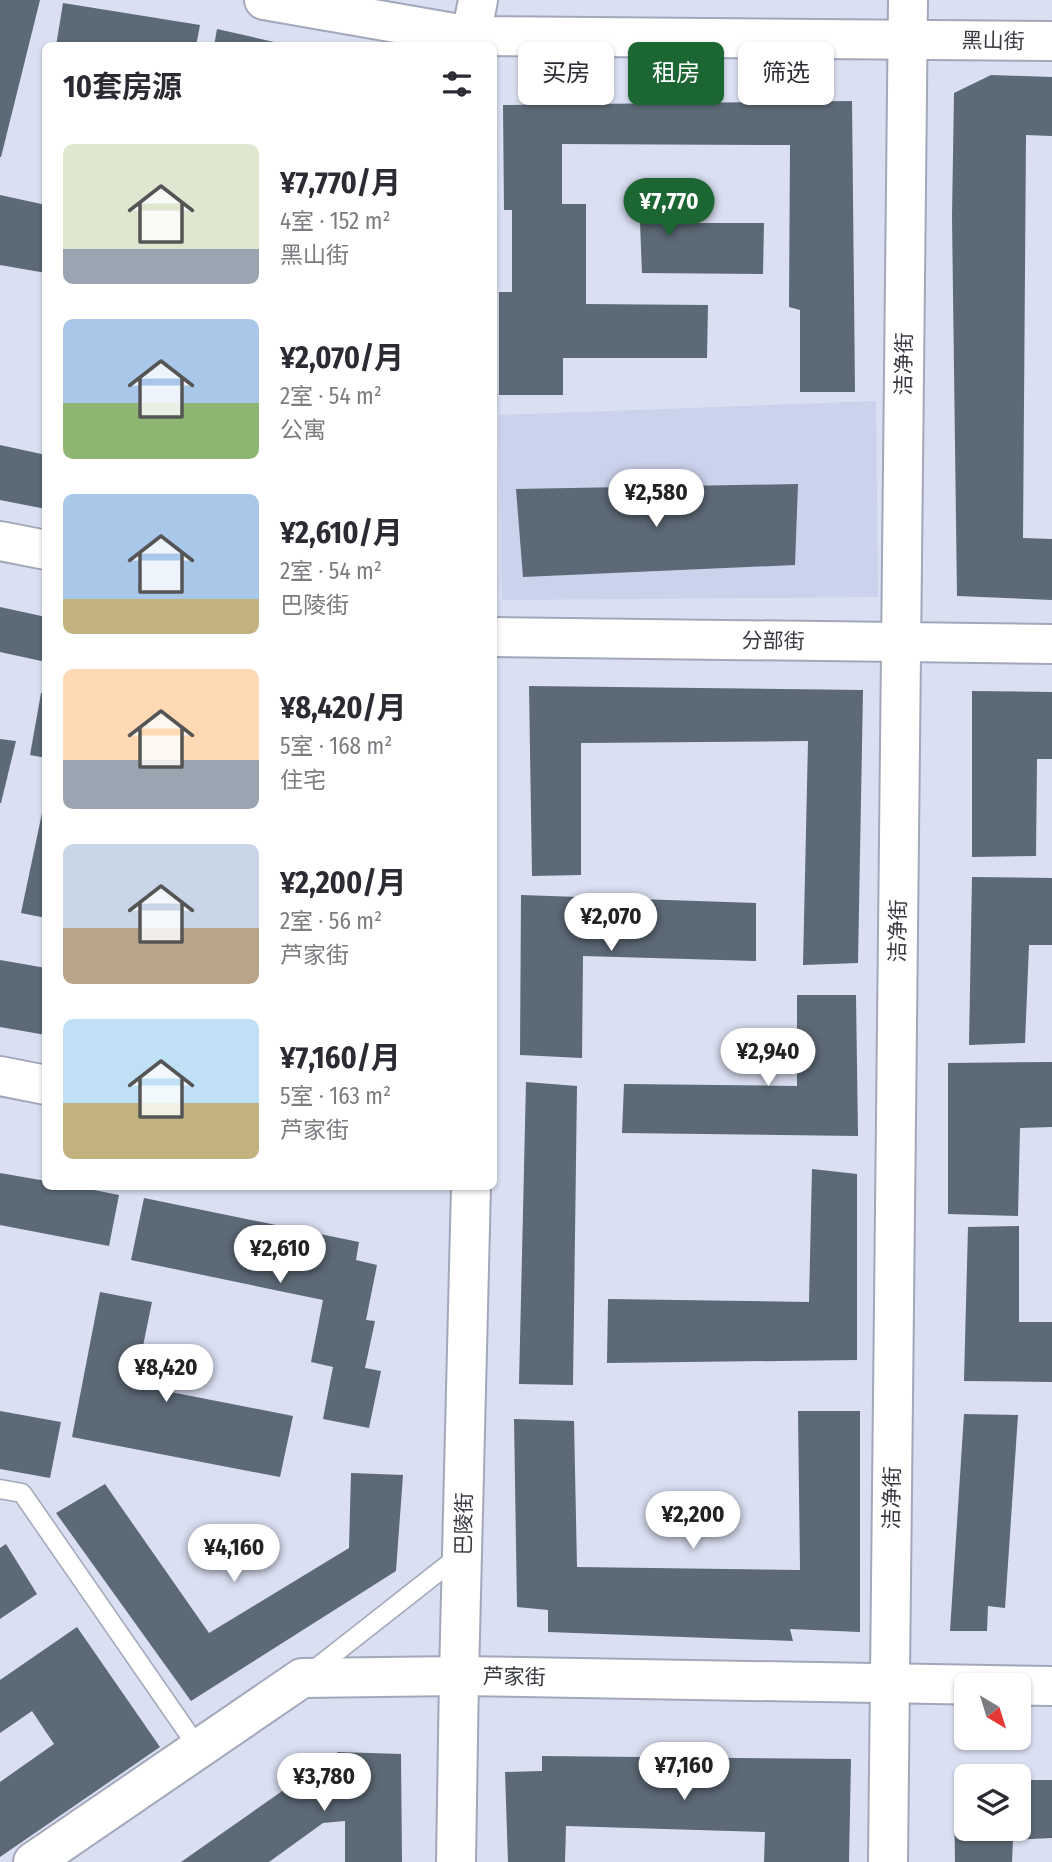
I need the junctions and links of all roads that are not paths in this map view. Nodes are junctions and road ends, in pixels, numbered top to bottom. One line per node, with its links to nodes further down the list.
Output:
1 (264, 0): 3 (street, 黑山街)
2 (908, 0): 4 (street, 洁净街)
3 (474, 27): 4 (street, 黑山街)
4 (907, 40): 5 (street, 黑山街); 9 (street, 洁净街)
5 (1052, 41)
6 (0, 541): 7 (street)
7 (42, 549)
8 (497, 637): 9 (street, 分部街)
9 (901, 643): 10 (street, 分部街); 18 (street, 洁净街)
10 (1052, 644)
11 (0, 1076): 12 (street)
12 (42, 1084)
13 (471, 1190): 15 (street, 巴陵街)
14 (0, 1489): 20 (lane)
15 (463, 1553): 16 (street, 巴陵街); 17 (lane)
16 (459, 1676): 17 (street, 芦家街); 18 (street, 芦家街); 22 (street, 巴陵街)
17 (302, 1678): 20 (street)
18 (890, 1682): 19 (street, 芦家街); 23 (street, 洁净街)
19 (1052, 1686)
20 (199, 1749): 21 (street)
21 (33, 1862)
22 (456, 1862)
23 (888, 1862)

